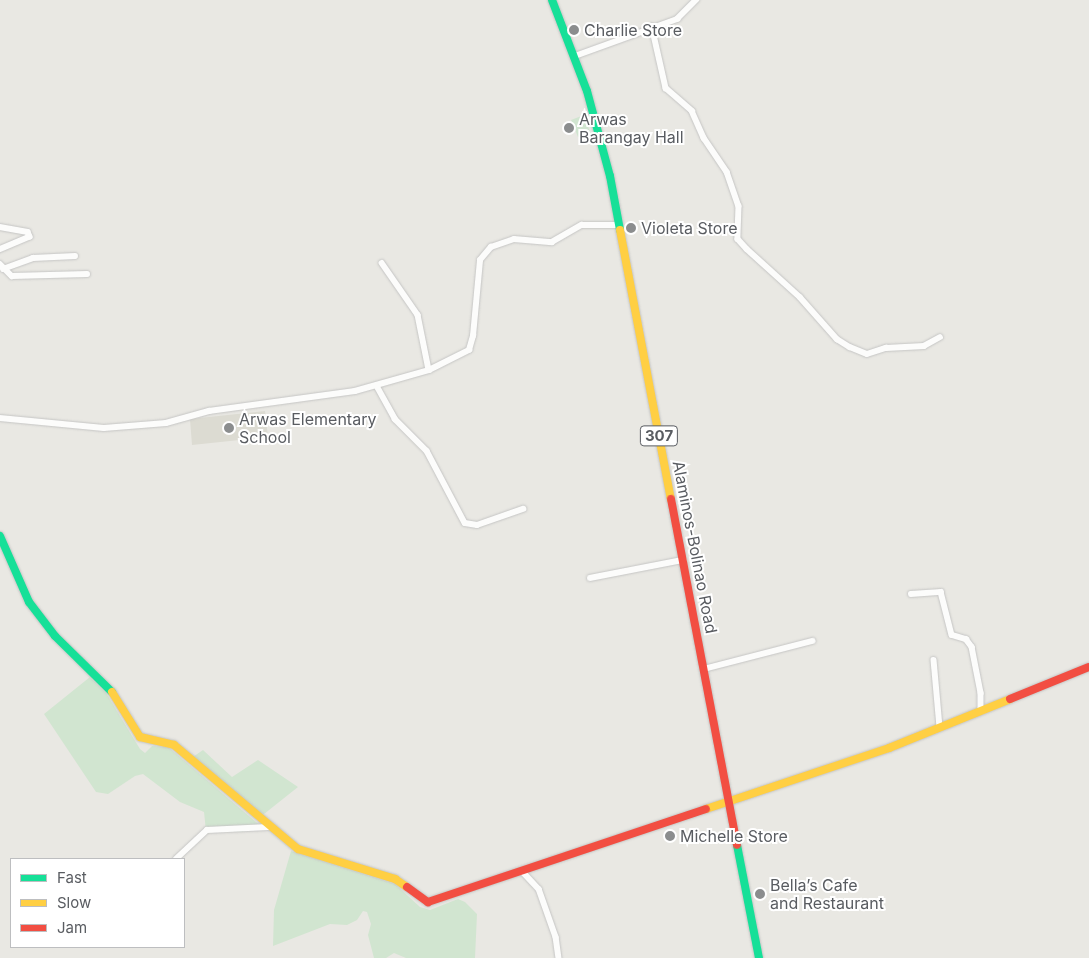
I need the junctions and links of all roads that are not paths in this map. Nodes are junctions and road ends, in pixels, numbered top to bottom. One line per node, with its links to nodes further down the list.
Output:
1 (552, 0): 4 (street, Alaminos-Bolinao Road / 307)
2 (696, 0): 3 (street)
3 (652, 26): 4 (street); 12 (street)
4 (575, 56): 5 (street, Alaminos-Bolinao Road / 307)
5 (618, 225): 13 (street); 18 (street, Alaminos-Bolinao Road / 307)
6 (0, 227): 7 (street)
7 (0, 250)
8 (75, 256): 10 (street)
9 (382, 263): 13 (street)
10 (2, 266): 11 (street)
11 (87, 274)
12 (940, 337)
13 (429, 370): 14 (street)
14 (376, 386): 15 (street); 16 (street)
15 (0, 418)
16 (523, 509)
17 (0, 536): 28 (street)
18 (684, 560): 19 (street); 24 (street, Alaminos-Bolinao Road / 307)
19 (590, 578)
20 (911, 594): 25 (street)
21 (812, 641): 24 (street)
22 (934, 660): 26 (street)
23 (1089, 666): 25 (street)
24 (704, 669): 27 (street, Alaminos-Bolinao Road / 307)
25 (981, 711): 26 (street)
26 (940, 728): 27 (street)
27 (729, 800): 30 (street); 32 (street, Alaminos-Bolinao Road / 307)
28 (268, 827): 29 (street); 30 (street)
29 (177, 858)
30 (522, 871): 31 (street)
31 (559, 958)
32 (759, 958)

